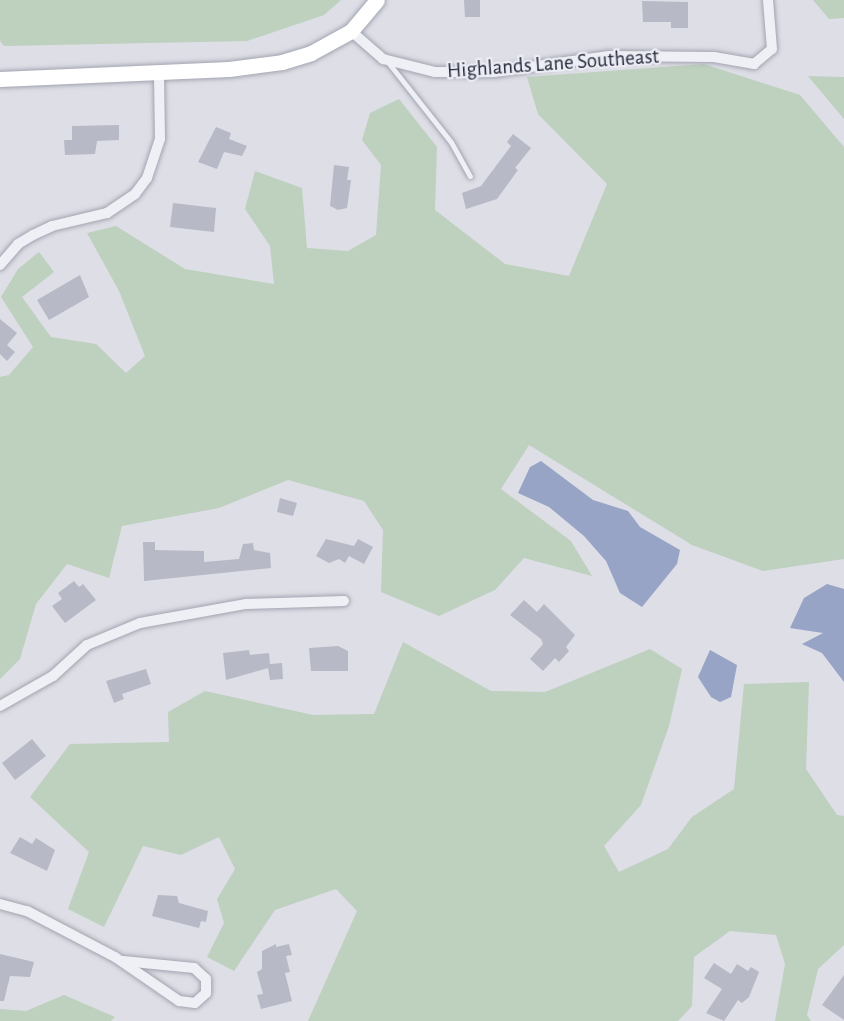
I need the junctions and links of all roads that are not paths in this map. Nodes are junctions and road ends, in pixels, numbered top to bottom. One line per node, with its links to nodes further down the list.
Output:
1 (377, 0): 3 (main road)
2 (768, 0): 4 (street, Highlands Lane Southeast)
3 (351, 31): 4 (street, Highlands Lane Southeast); 5 (main road)
4 (386, 60): 7 (lane)
5 (159, 72): 6 (main road); 8 (street)
6 (0, 79)
7 (470, 177)
8 (0, 265)
9 (344, 602): 10 (street)
10 (0, 706)
11 (0, 904): 12 (street)
12 (123, 961): 12 (street)

